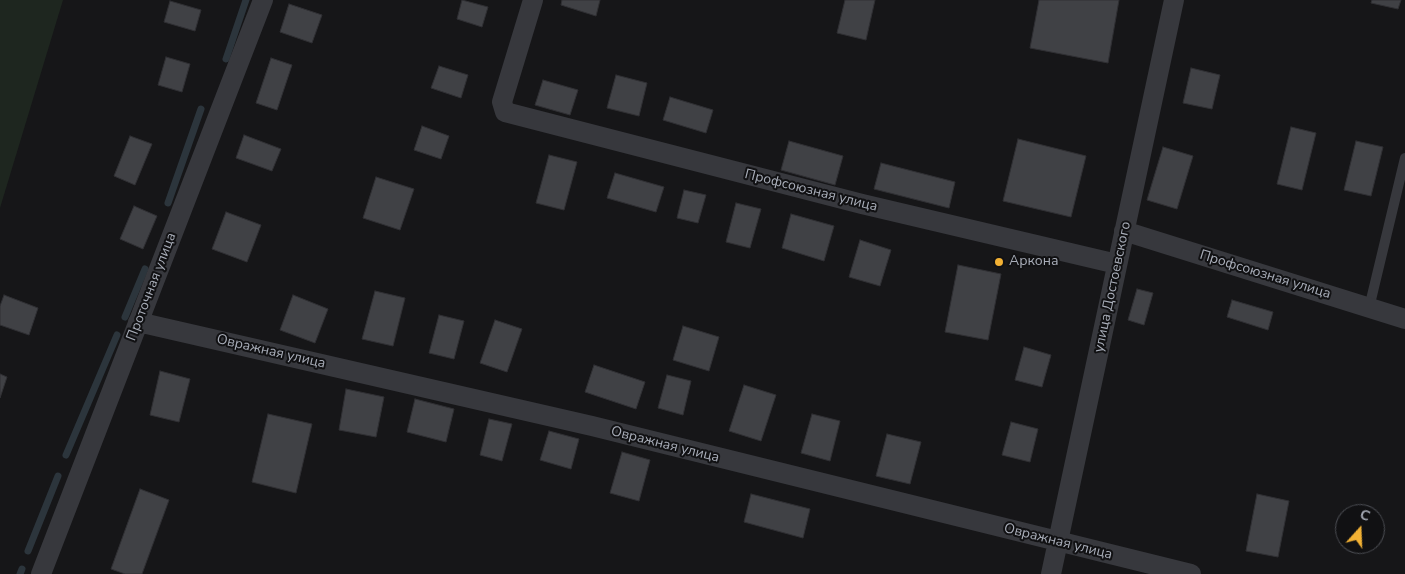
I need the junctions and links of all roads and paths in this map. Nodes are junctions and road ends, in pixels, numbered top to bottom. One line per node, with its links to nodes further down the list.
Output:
1 (263, 0): 9 (street, Проточная улица)
2 (533, 0): 6 (street, Профсоюзная улица)
3 (1174, 0): 5 (street, улица Достоевского)
4 (1405, 158): 7 (lane)
5 (1124, 231): 6 (street, улица Достоевского); 7 (street, Профсоюзная улица)
6 (1118, 264): 10 (street, улица Достоевского)
7 (1369, 308): 8 (street, Профсоюзная улица)
8 (1405, 319)
9 (138, 322): 10 (street, Овражная улица); 11 (street, Проточная улица)
10 (1058, 543): 12 (street, улица Достоевского); 13 (street, Овражная улица)
11 (41, 574)
12 (1051, 574)
13 (1191, 574)

